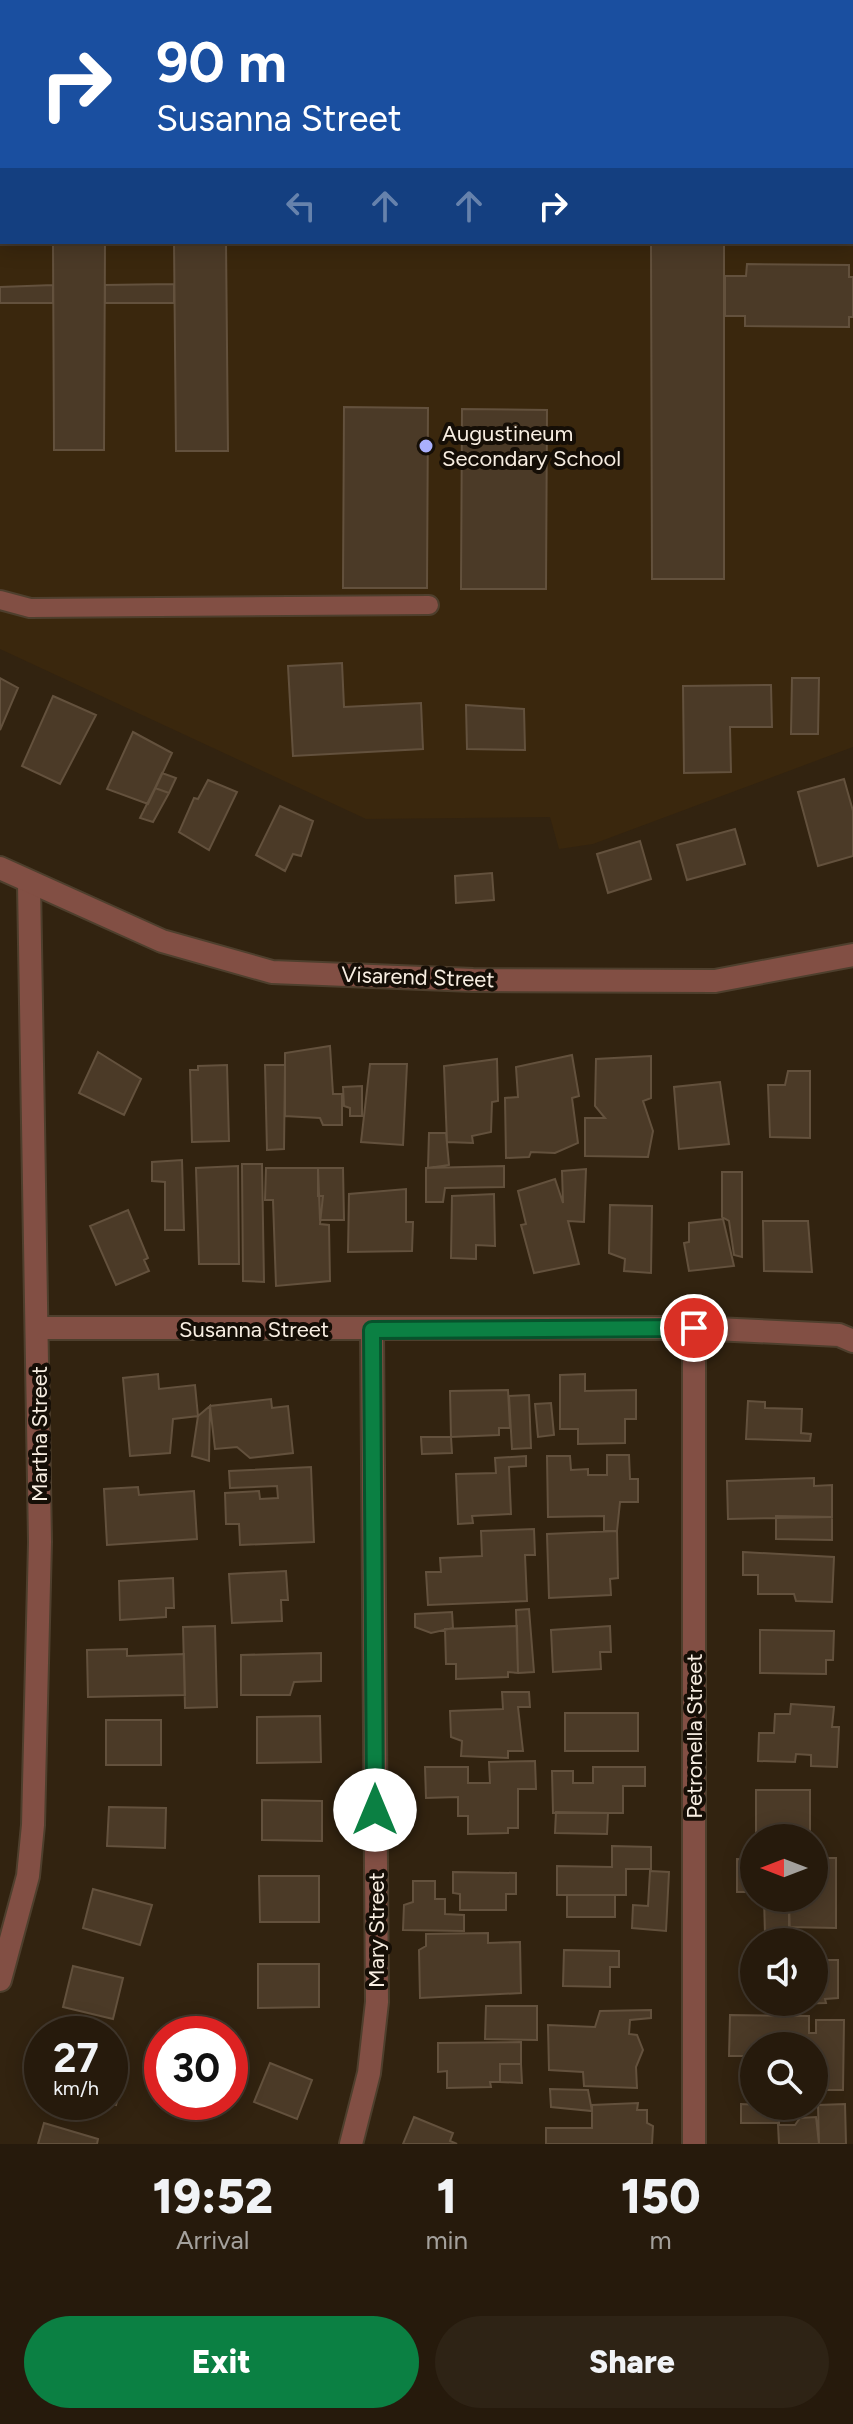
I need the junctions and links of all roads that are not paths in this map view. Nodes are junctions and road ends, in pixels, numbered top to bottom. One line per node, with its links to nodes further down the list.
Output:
1 (0, 600): 2 (lane)
2 (429, 605)
3 (0, 868): 4 (street, Visarend Street)
4 (29, 884): 5 (street, Visarend Street); 6 (street, Martha Street)
5 (853, 955)
6 (38, 1328): 8 (street, Susanna Street); 10 (street, Martha Street)
7 (694, 1328): 8 (street, Susanna Street); 9 (street, Susanna Street); 12 (street, Petronella Street)
8 (372, 1330): 11 (street, Mary Street)
9 (853, 1341)
10 (0, 1980)
11 (351, 2144)
12 (694, 2144)

